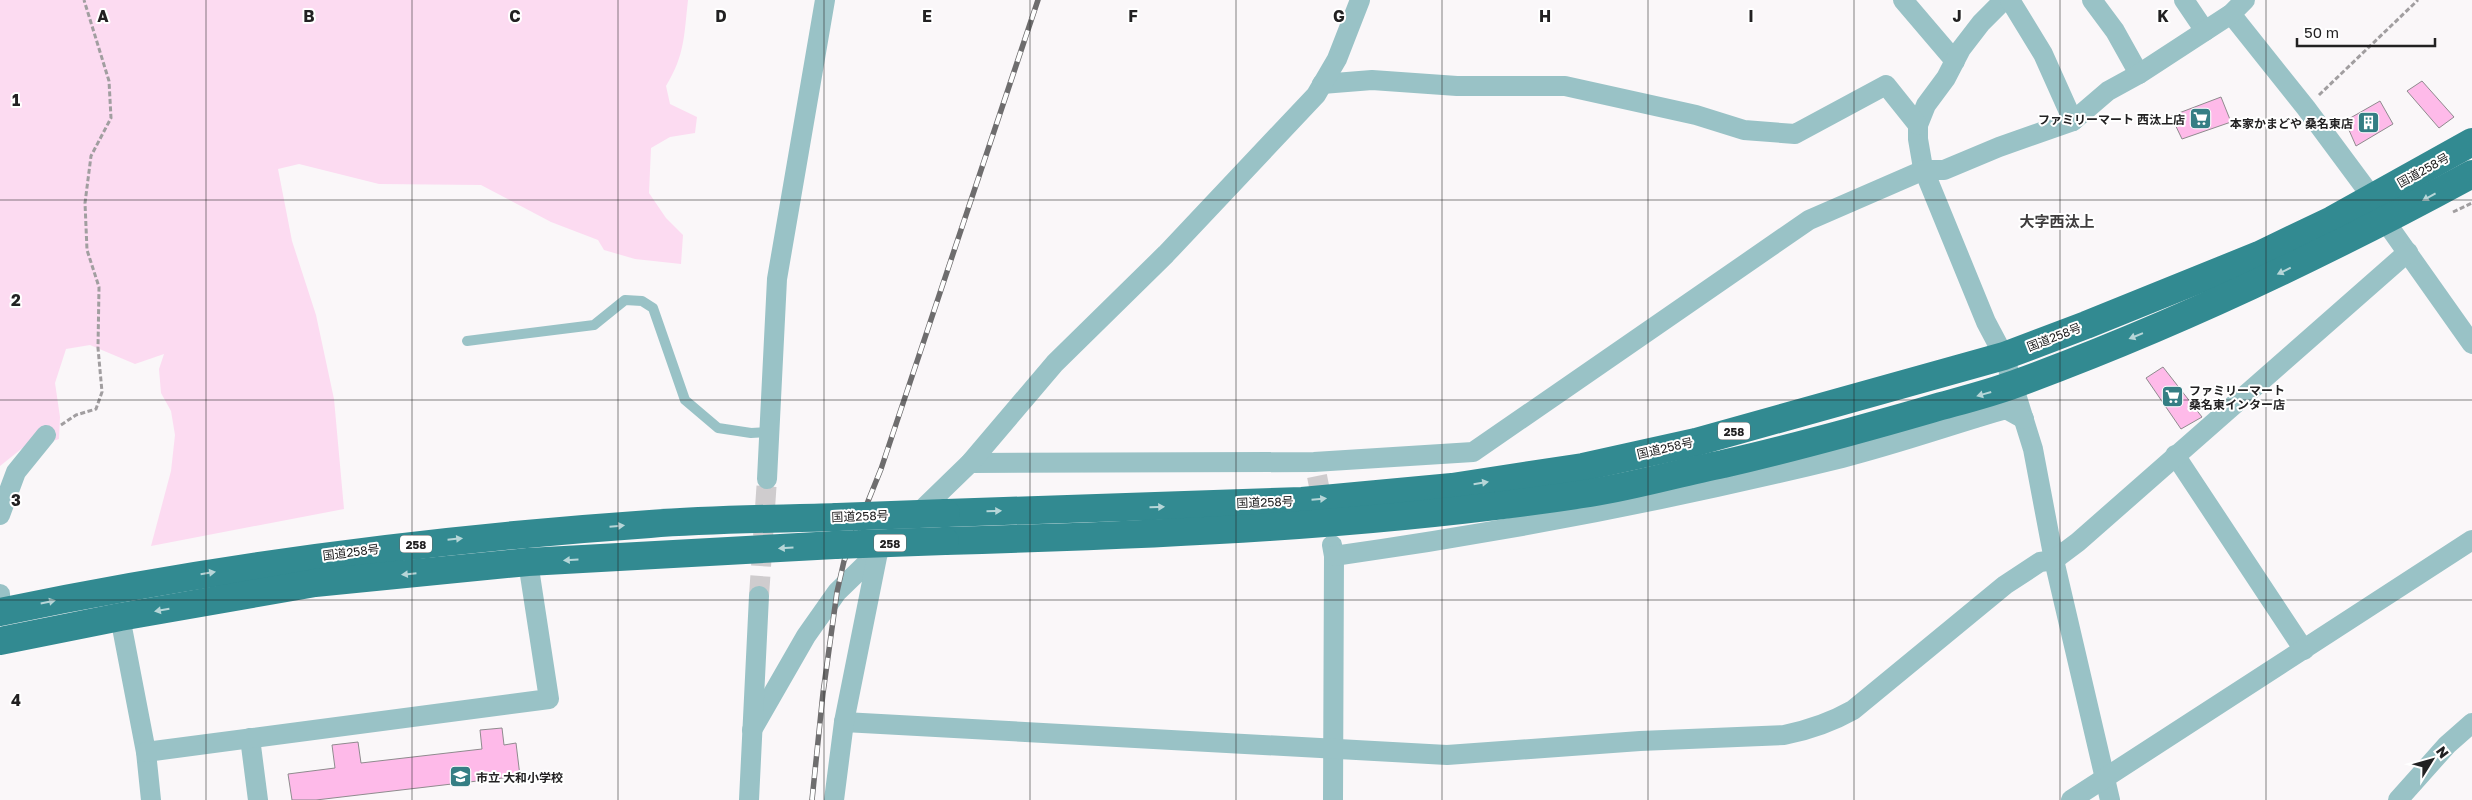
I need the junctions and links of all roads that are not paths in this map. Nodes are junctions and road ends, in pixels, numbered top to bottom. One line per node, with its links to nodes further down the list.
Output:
1 (825, 0): 26 (street)
2 (1360, 0): 12 (street)
3 (1903, 0): 10 (street)
4 (2092, 0): 11 (street)
5 (2184, 0): 9 (street)
6 (2245, 0): 8 (street)
7 (2002, 1): 10 (street); 13 (street)
8 (2231, 14): 9 (street); 18 (street)
9 (2205, 31): 11 (street)
10 (1955, 61): 14 (street)
11 (2139, 74): 13 (street)
12 (1322, 84): 14 (street); 29 (street)
13 (2074, 121): 16 (street)
14 (1918, 125): 16 (street)
15 (2472, 142): 18 (highway, 国道258号 / 258)
16 (1924, 170): 23 (street); 29 (street)
17 (2472, 174): 19 (highway, 国道258号 / 258, one-way to 19)
18 (2372, 198): 23 (highway, 国道258号 / 258)
19 (2385, 221): 20 (street); 24 (highway, 国道258号 / 258, one-way to 24)
20 (2408, 252): 22 (street); 28 (street)
21 (467, 340): 26 (lane)
22 (2472, 344)
23 (2004, 356): 24 (street); 37 (highway, 国道258号 / 258, one-way to 23, bridge)
24 (2012, 385): 25 (street); 35 (highway, 国道258号 / 258, one-way to 35, bridge)
25 (2024, 419): 34 (street); 45 (street)
26 (771, 432): 30 (street)
27 (46, 435): 31 (street)
28 (2175, 455): 34 (street); 40 (street)
29 (970, 463): 33 (street)
30 (767, 479)
31 (0, 515)
32 (2472, 540): 40 (street)
33 (878, 552): 41 (street); 43 (street)
34 (2054, 560): 45 (street); 47 (street)
35 (528, 562): 38 (highway, 国道258号 / 258, one-way to 38); 44 (street)
36 (759, 596): 43 (street)
37 (0, 606)
38 (120, 617): 39 (highway, 国道258号 / 258); 46 (street)
39 (0, 641)
40 (2304, 650): 47 (street)
41 (844, 722): 45 (street); 51 (street)
42 (2472, 723): 55 (street)
43 (752, 730): 50 (street)
44 (250, 738): 46 (street); 49 (street)
45 (1335, 749): 52 (street)
46 (146, 752): 48 (street)
47 (2105, 778): 53 (street); 54 (street)
48 (151, 800)
49 (258, 800)
50 (749, 800)
51 (834, 800)
52 (1333, 800)
53 (2071, 800)
54 (2110, 800)
55 (2398, 800)

